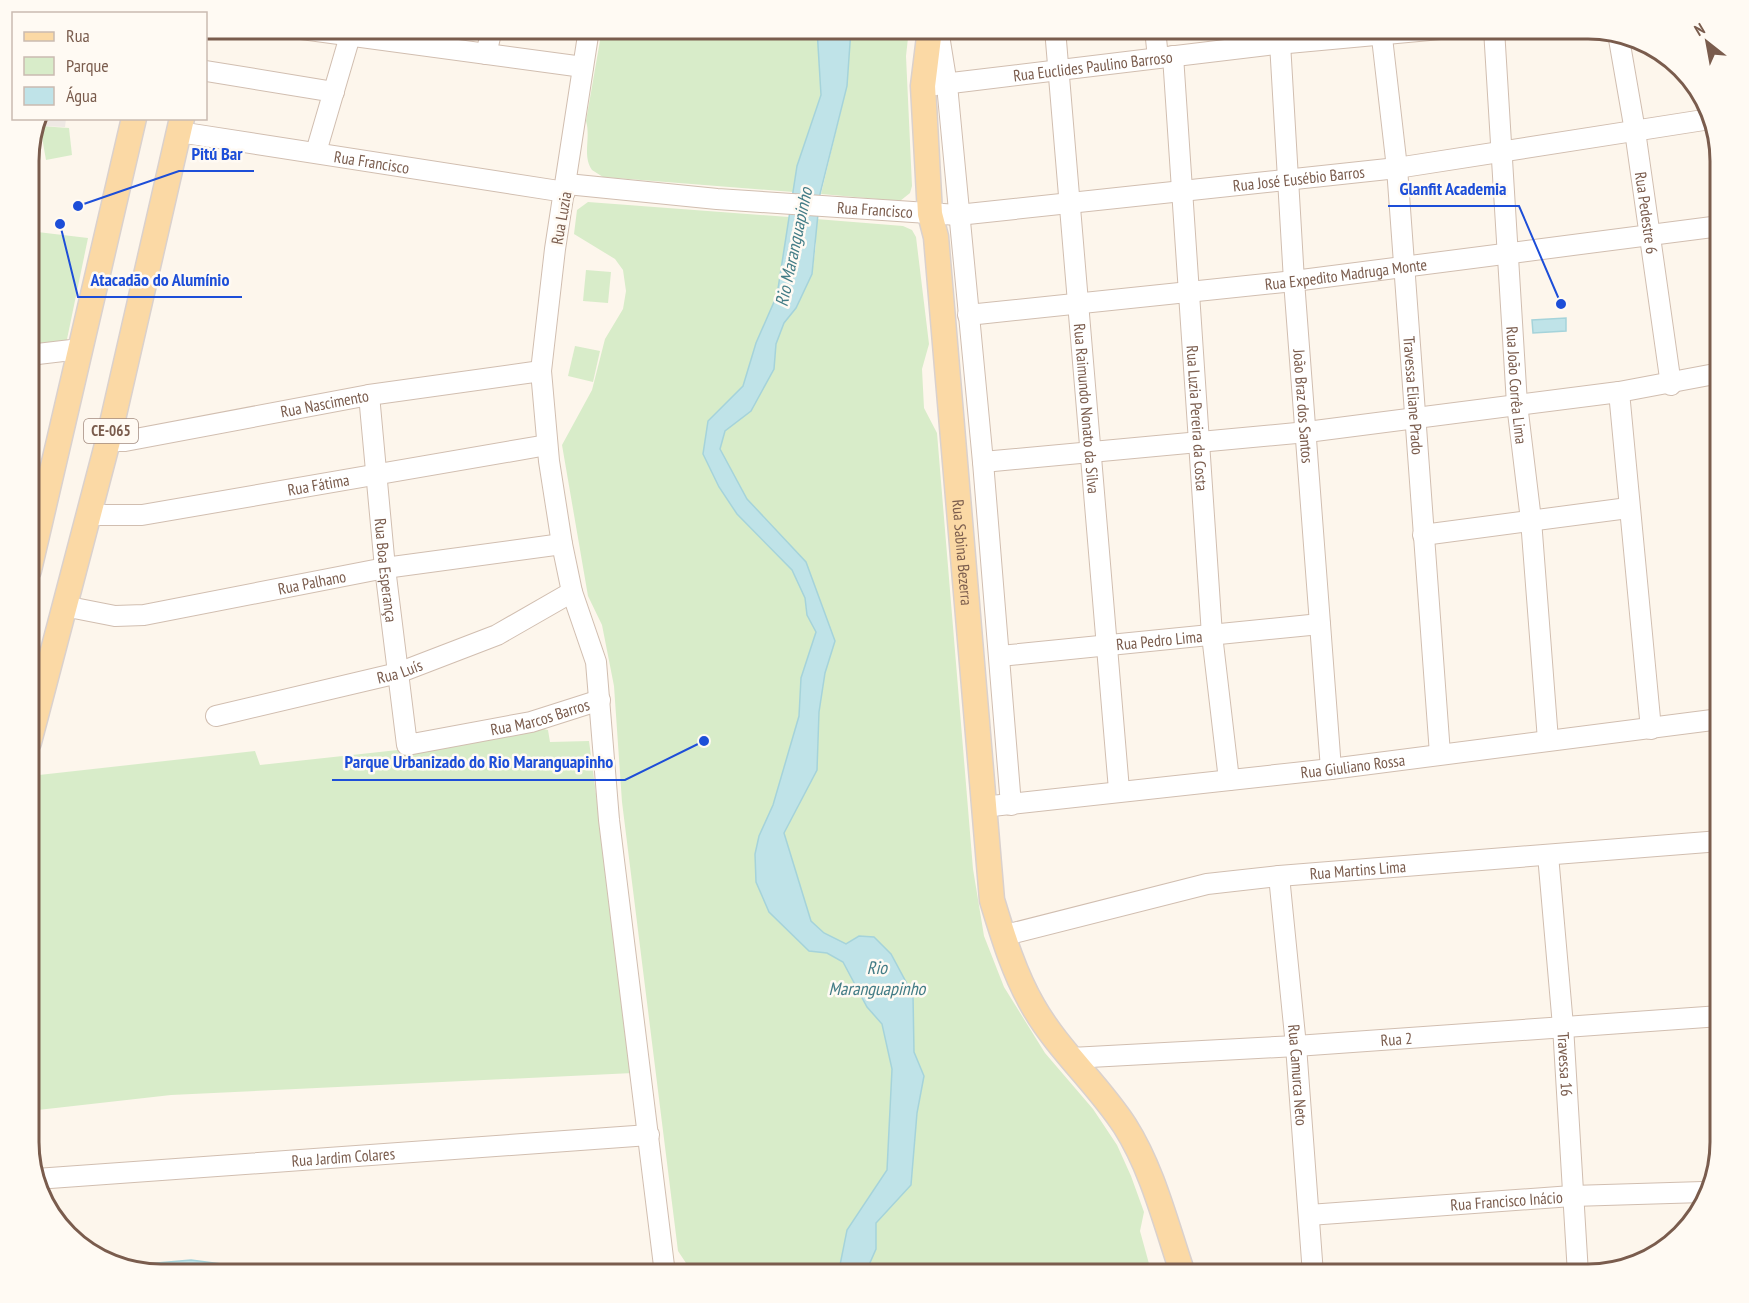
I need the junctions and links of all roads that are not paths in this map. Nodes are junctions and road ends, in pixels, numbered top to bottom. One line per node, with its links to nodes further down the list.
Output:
1 (358, 39): 20 (street)
2 (392, 39): 13 (street)
3 (489, 39): 13 (street)
4 (588, 39): 15 (street, Rua Luzia)
5 (929, 39): 19 (main road, Rua Sabina Bezerra)
6 (940, 39): 18 (street)
7 (1056, 39): 16 (street, Rua Raimundo Nonato da Silva)
8 (1159, 39): 14 (street, Rua Luzia Pereira da Costa)
9 (1271, 39): 14 (street, Rua Euclides Paulino Barroso); 28 (street, João Braz dos Santos)
10 (1383, 39): 27 (street, Travessa Eliane Prado)
11 (1495, 39): 26 (street, Rua João Corrêa Lima)
12 (1620, 44): 24 (street, Rua Pedestre 6)
13 (486, 54): 15 (street)
14 (1166, 57): 16 (street, Rua Euclides Paulino Barroso); 30 (street, Rua Luzia Pereira da Costa)
15 (584, 67): 29 (street, Rua Luzia)
16 (1058, 70): 18 (street, Rua Euclides Paulino Barroso); 31 (street, Rua Raimundo Nonato da Silva)
17 (207, 71): 20 (street)
18 (947, 85): 19 (street, Rua Euclides Paulino Barroso); 33 (street)
19 (923, 86): 32 (main road, Rua Sabina Bezerra)
20 (334, 92): 25 (street)
21 (134, 120): 42 (main road, CE-065)
22 (1702, 120): 24 (street, Rua José Eusébio Barros)
23 (180, 125): 25 (street, Rua Francisco); 52 (main road, CE-065)
24 (1635, 131): 26 (street, Rua José Eusébio Barros); 35 (street, Rua Pedestre 6)
25 (316, 152): 29 (street, Rua Francisco)
26 (1502, 152): 27 (street, Rua José Eusébio Barros); 36 (street, Rua João Corrêa Lima)
27 (1398, 168): 28 (street, Rua José Eusébio Barros); 37 (street, Travessa Eliane Prado)
28 (1288, 182): 30 (street, Rua José Eusébio Barros); 38 (street, João Braz dos Santos)
29 (566, 188): 32 (street, Rua Francisco); 44 (street, Rua Luzia)
30 (1181, 190): 31 (street, Rua José Eusébio Barros); 39 (street, Rua Luzia Pereira da Costa)
31 (1068, 204): 33 (street, Rua José Eusébio Barros); 40 (street, Rua Raimundo Nonato da Silva)
32 (930, 214): 33 (street, Rua Francisco); 84 (main road, Rua Sabina Bezerra)
33 (958, 216): 41 (street)
34 (1710, 227): 35 (street, Rua Expedito Madruga Monte)
35 (1651, 235): 36 (street, Rua Expedito Madruga Monte); 46 (street, Rua Pedestre 6)
36 (1509, 255): 37 (street, Rua Expedito Madruga Monte); 49 (street, Rua João Corrêa Lima)
37 (1405, 267): 38 (street, Rua Expedito Madruga Monte); 50 (street, Travessa Eliane Prado)
38 (1294, 281): 39 (street, Rua Expedito Madruga Monte); 51 (street, João Braz dos Santos)
39 (1190, 291): 40 (street, Rua Expedito Madruga Monte); 53 (street, Rua Luzia Pereira da Costa)
40 (1077, 303): 41 (street, Rua Expedito Madruga Monte); 55 (street, Rua Raimundo Nonato da Silva)
41 (968, 315): 56 (street)
42 (80, 349): 43 (street); 58 (main road, CE-065)
43 (39, 354)
44 (541, 370): 48 (street, Rua Nascimento); 54 (street)
45 (1710, 375): 46 (street)
46 (1671, 385): 47 (street)
47 (1619, 392): 49 (street); 59 (street)
48 (369, 395): 52 (street, Rua Nascimento); 57 (street, Rua Boa Esperança)
49 (1517, 404): 50 (street); 61 (street, Rua João Corrêa Lima)
50 (1414, 417): 51 (street); 62 (street, Travessa Eliane Prado)
51 (1307, 432): 53 (street); 67 (street, João Braz dos Santos)
52 (108, 441): 60 (main road, CE-065)
53 (1199, 443): 55 (street); 68 (street, Rua Luzia Pereira da Costa)
54 (547, 445): 57 (street, Rua Fátima); 63 (street)
55 (1092, 450): 56 (street); 69 (street, Rua Raimundo Nonato da Silva)
56 (983, 462): 70 (street)
57 (377, 473): 60 (street, Rua Fátima); 64 (street, Rua Boa Esperança)
58 (39, 484)
59 (1628, 508): 61 (street); 76 (street)
60 (89, 515): 66 (main road, CE-065)
61 (1531, 520): 62 (street); 77 (street, Rua João Corrêa Lima)
62 (1423, 535): 79 (street, Travessa Eliane Prado)
63 (562, 544): 64 (street, Rua Palhano); 65 (street)
64 (385, 568): 66 (street, Rua Palhano); 71 (street, Rua Boa Esperança)
65 (572, 592): 71 (street, Rua Luís); 72 (street)
66 (64, 606): 73 (main road, CE-065)
67 (1320, 624): 68 (street, Rua Pedro Lima); 80 (street, João Braz dos Santos)
68 (1212, 635): 69 (street, Rua Pedro Lima); 81 (street, Rua Luzia Pereira da Costa)
69 (1107, 644): 70 (street, Rua Pedro Lima); 82 (street, Rua Raimundo Nonato da Silva)
70 (1000, 656): 83 (street)
71 (398, 673): 74 (street, Rua Luís); 78 (street, Rua Boa Esperança)
72 (600, 700): 78 (street, Rua Marcos Barros); 93 (street)
73 (39, 703)
74 (216, 716)
75 (1710, 720): 76 (street, Rua Giuliano Rossa)
76 (1651, 729): 77 (street, Rua Giuliano Rossa)
77 (1548, 740): 79 (street, Rua Giuliano Rossa)
78 (407, 745)
79 (1440, 754): 80 (street, Rua Giuliano Rossa)
80 (1331, 769): 81 (street, Rua Giuliano Rossa)
81 (1229, 780): 82 (street, Rua Giuliano Rossa)
82 (1119, 790): 83 (street, Rua Giuliano Rossa)
83 (1011, 805): 84 (street, Rua Giuliano Rossa)
84 (983, 807): 88 (main road, Rua Sabina Bezerra)
85 (1710, 842): 86 (street, Rua Martins Lima)
86 (1548, 855): 87 (street, Rua Martins Lima); 90 (street, Travessa 16)
87 (1279, 876): 88 (street, Rua Martins Lima); 91 (street, Rua Camurca Neto)
88 (1002, 936): 92 (main road, Rua Sabina Bezerra)
89 (1710, 1017): 90 (street, Rua 2)
90 (1563, 1026): 91 (street, Rua 2); 96 (street, Travessa 16)
91 (1296, 1046): 92 (street, Rua 2); 97 (street, Rua Camurca Neto)
92 (1071, 1058): 99 (main road, Rua Sabina Bezerra)
93 (649, 1135): 94 (street, Rua Jardim Colares); 98 (street)
94 (45, 1178)
95 (1699, 1192): 96 (street, Rua Francisco Inácio)
96 (1572, 1196): 97 (street, Rua Francisco Inácio); 101 (street, Travessa 16)
97 (1309, 1215): 100 (street, Rua Camurca Neto)
98 (664, 1264)
99 (1179, 1264)
100 (1312, 1264)
101 (1577, 1264)

